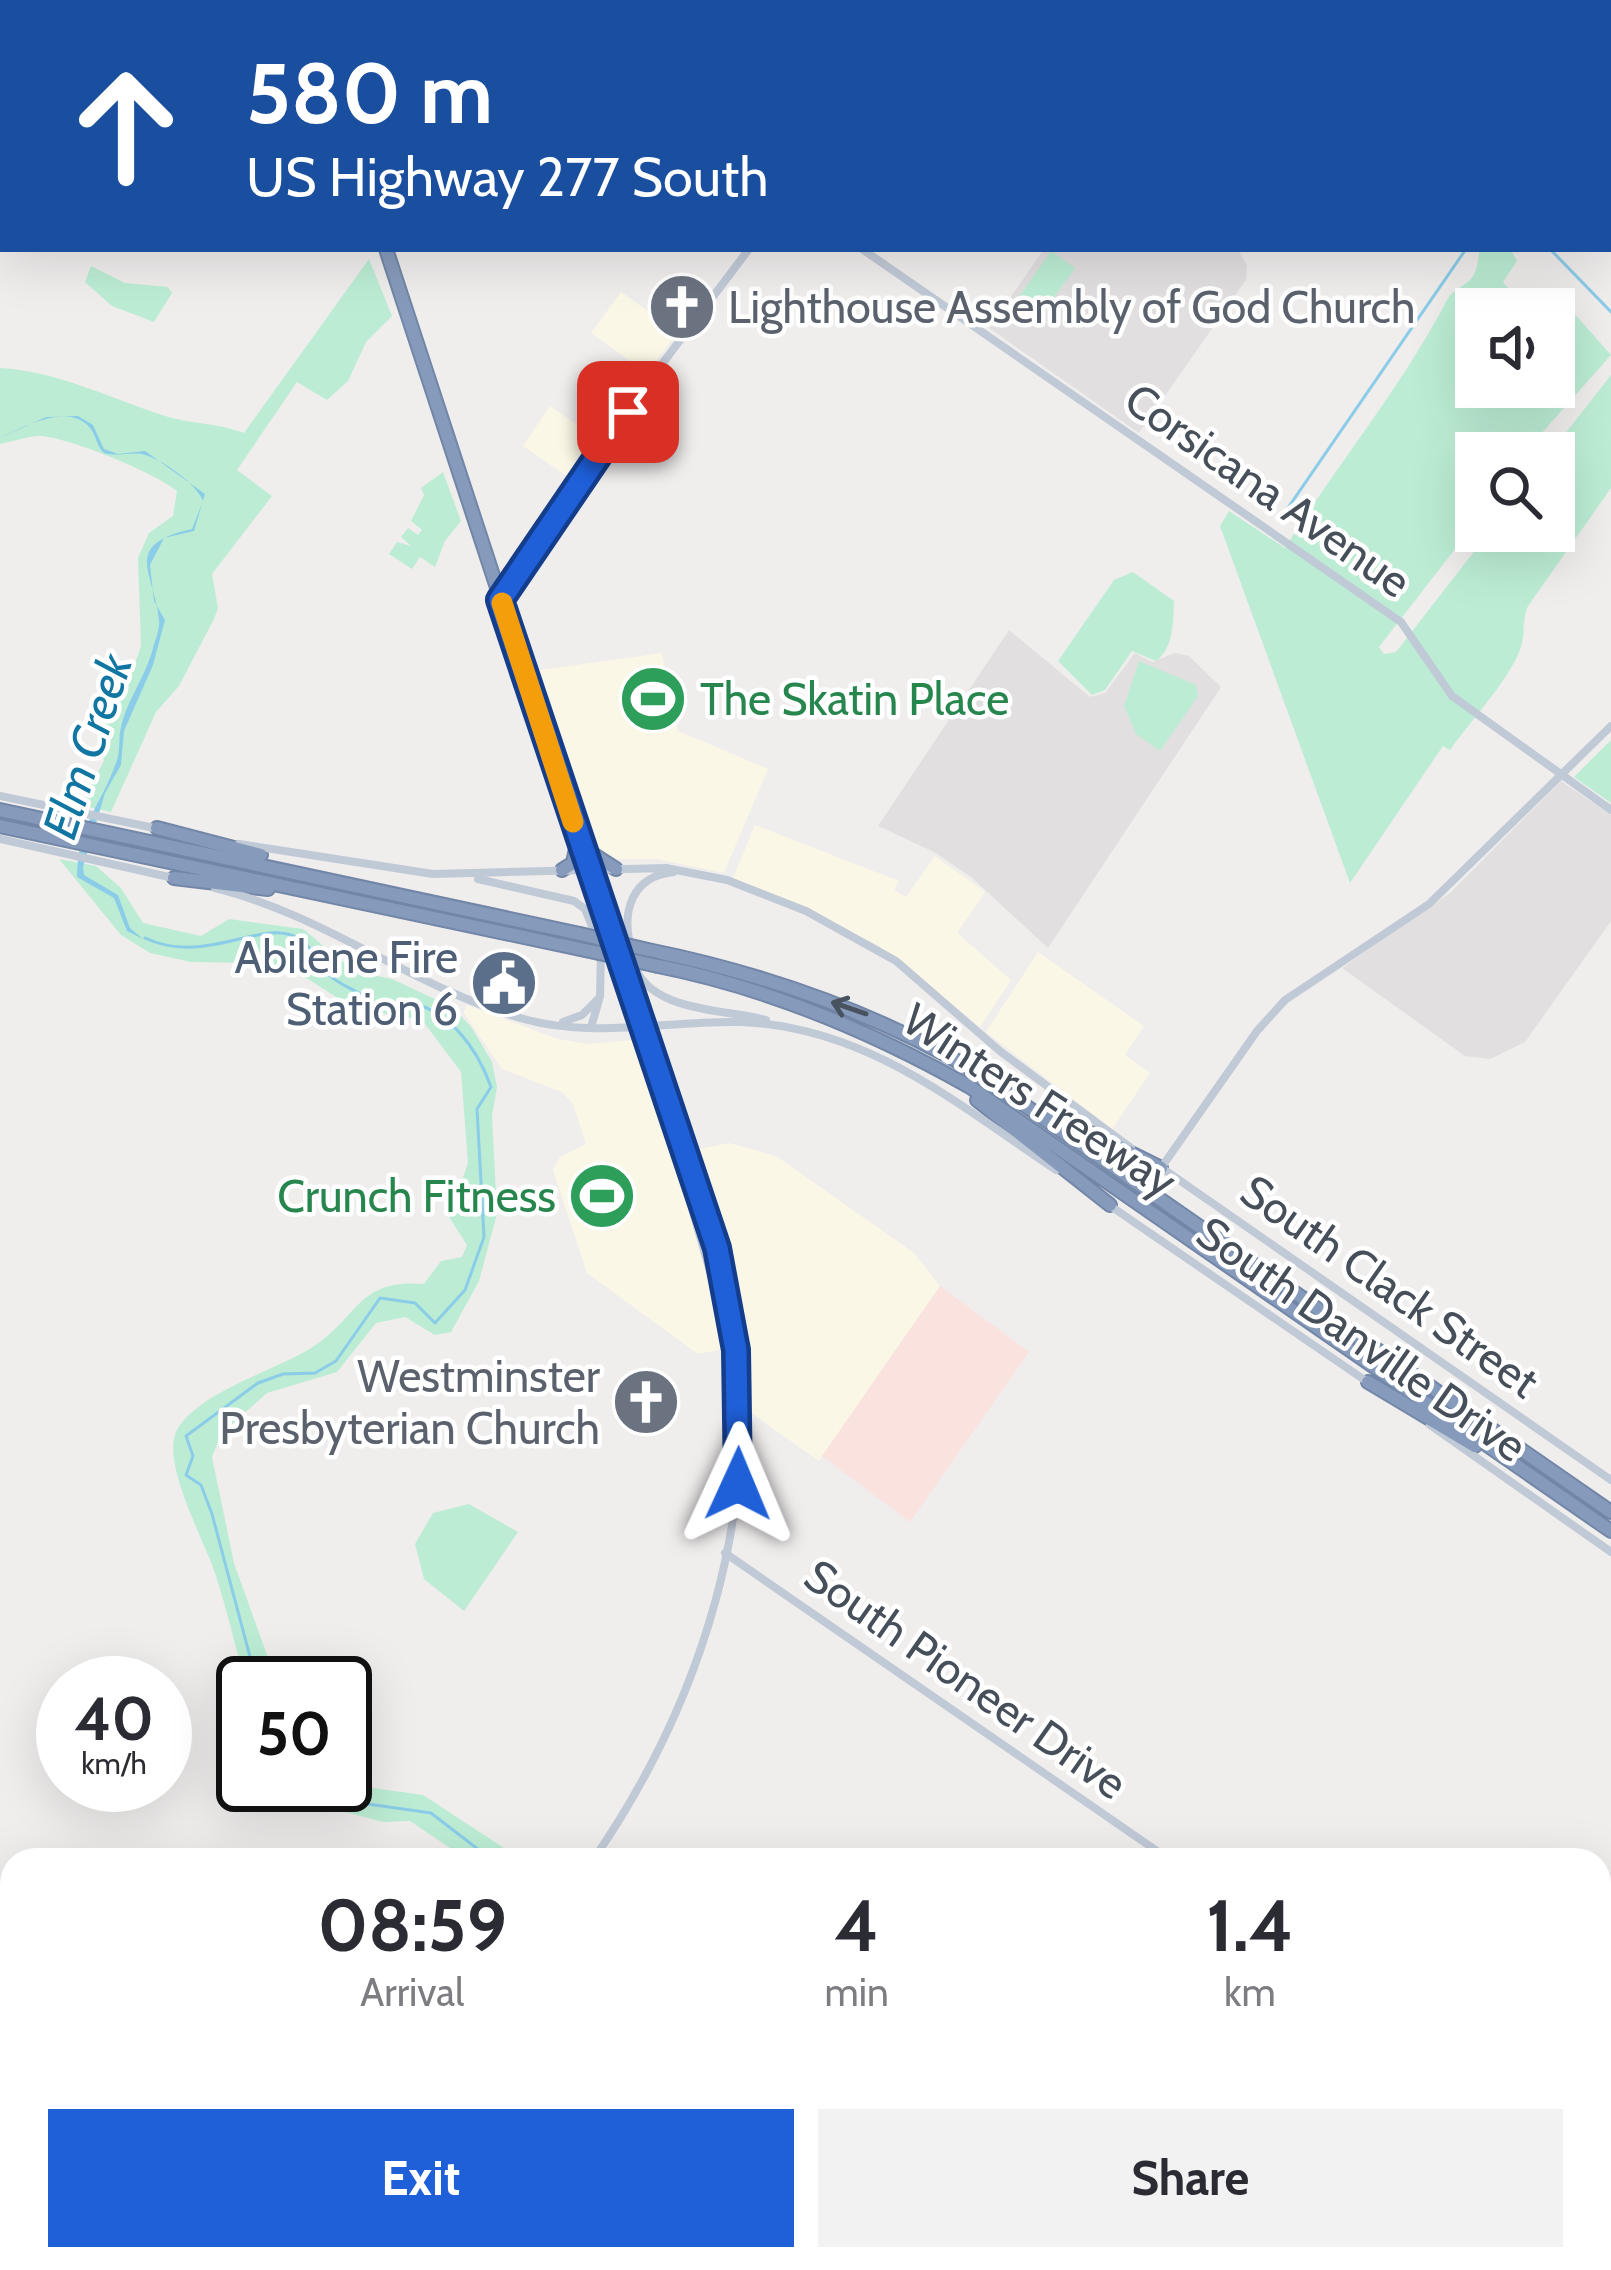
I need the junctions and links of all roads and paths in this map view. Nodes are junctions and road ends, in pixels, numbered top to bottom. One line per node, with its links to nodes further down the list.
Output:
1 (387, 252): 4 (highway)
2 (747, 252): 4 (main road)
3 (866, 252): 6 (main road, Corsicana Avenue)
4 (500, 600): 15 (highway)
5 (1611, 726): 6 (main road)
6 (1562, 775): 8 (main road, Corsicana Avenue); 35 (main road)
7 (0, 796): 10 (main road, South Clack Street)
8 (1611, 810)
9 (0, 811): 10 (highway, Winters Freeway)
10 (68, 824): 11 (highway, Winters Freeway); 13 (highway, Winters Freeway); 13 (main road, South Clack Street)
11 (0, 826)
12 (158, 828): 13 (main road, South Clack Street); 20 (main road, South Clack Street); 22 (highway)
13 (111, 833): 22 (highway, Winters Freeway); 23 (highway, Winters Freeway)
14 (0, 839): 21 (main road, South Danville Drive)
15 (580, 842): 16 (highway); 17 (highway); 18 (highway)
16 (590, 869): 17 (main road, South Clack Street); 18 (main road, South Clack Street); 25 (highway)
17 (616, 869): 19 (main road, South Clack Street)
18 (562, 870): 20 (main road, South Clack Street)
19 (688, 871): 28 (main road); 35 (main road, South Clack Street)
20 (465, 876): 24 (main road)
21 (173, 878): 23 (highway); 27 (main road, South Danville Drive)
22 (395, 892): 34 (highway, Winters Freeway, one-way to 22, bridge)
23 (425, 913): 33 (highway, Winters Freeway, bridge)
24 (600, 997): 27 (main road); 30 (main road)
25 (640, 1024): 26 (main road, South Danville Drive); 29 (main road, South Danville Drive); 31 (main road); 32 (main road)
26 (671, 1024): 28 (main road, South Danville Drive); 32 (main road)
27 (556, 1025): 30 (main road, South Danville Drive)
28 (787, 1025): 36 (main road, South Danville Drive)
29 (614, 1026): 30 (main road, South Danville Drive); 31 (main road)
30 (591, 1028)
31 (642, 1045): 39 (main road)
32 (654, 1051): 39 (main road)
33 (933, 1066): 36 (highway); 40 (highway, Winters Freeway)
34 (969, 1067): 35 (highway); 41 (highway, Winters Freeway)
35 (1162, 1168): 38 (main road, South Clack Street)
36 (1110, 1205): 37 (main road, South Danville Drive)
37 (1368, 1382): 40 (highway); 44 (main road, South Danville Drive)
38 (1611, 1480)
39 (733, 1490): 43 (main road)
40 (1562, 1497): 42 (highway, Winters Freeway)
41 (1611, 1512)
42 (1611, 1532)
43 (725, 1552): 45 (main road); 46 (main road, South Pioneer Drive)
44 (1611, 1552)
45 (603, 1848)
46 (1153, 1848)

